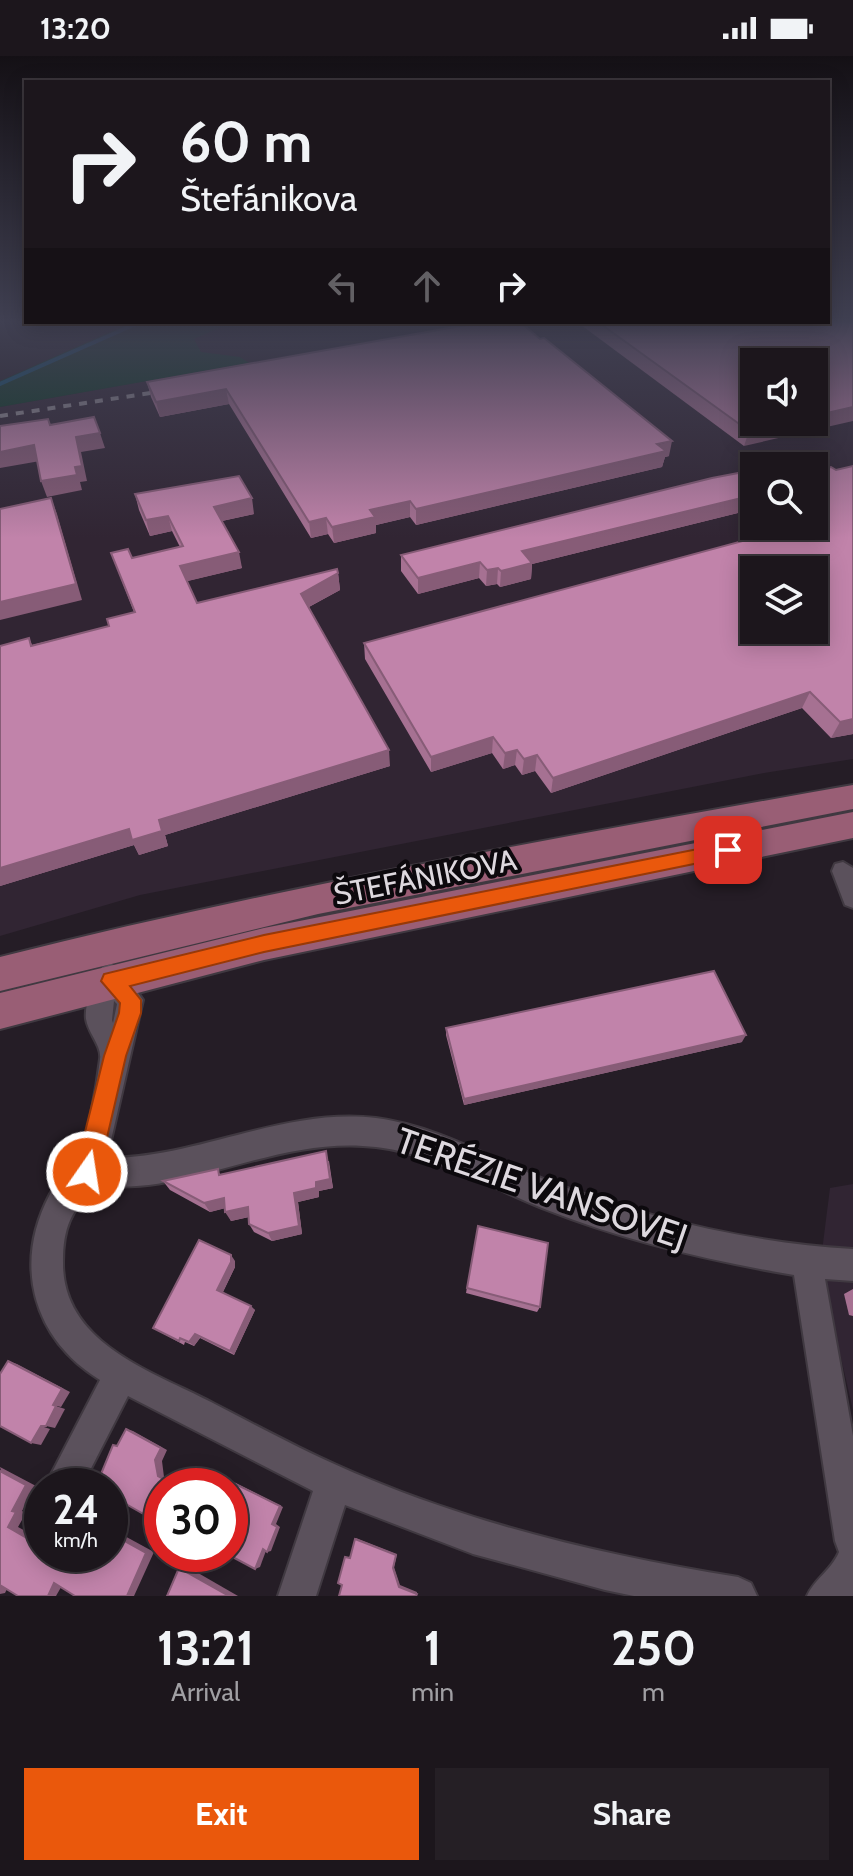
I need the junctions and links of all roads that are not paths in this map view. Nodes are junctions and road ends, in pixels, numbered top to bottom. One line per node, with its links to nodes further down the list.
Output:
1 (853, 797): 5 (main road, ŠTEFÁNIKOVA)
2 (853, 825): 5 (main road, ŠTEFÁNIKOVA)
3 (843, 871): 4 (street)
4 (853, 898)
5 (111, 962): 6 (main road, ŠTEFÁNIKOVA); 7 (main road, ŠTEFÁNIKOVA); 8 (street)
6 (0, 974)
7 (0, 1011)
8 (87, 1172): 9 (street, TERÉZIE VANSOVEJ); 11 (street)
9 (807, 1262): 10 (street, TERÉZIE VANSOVEJ); 14 (street)
10 (853, 1265)
11 (122, 1372): 12 (street); 13 (street)
12 (72, 1468)
13 (334, 1482): 16 (street); 17 (street)
14 (853, 1541)
15 (853, 1563): 18 (street)
16 (297, 1596)
17 (738, 1596)
18 (826, 1596)

